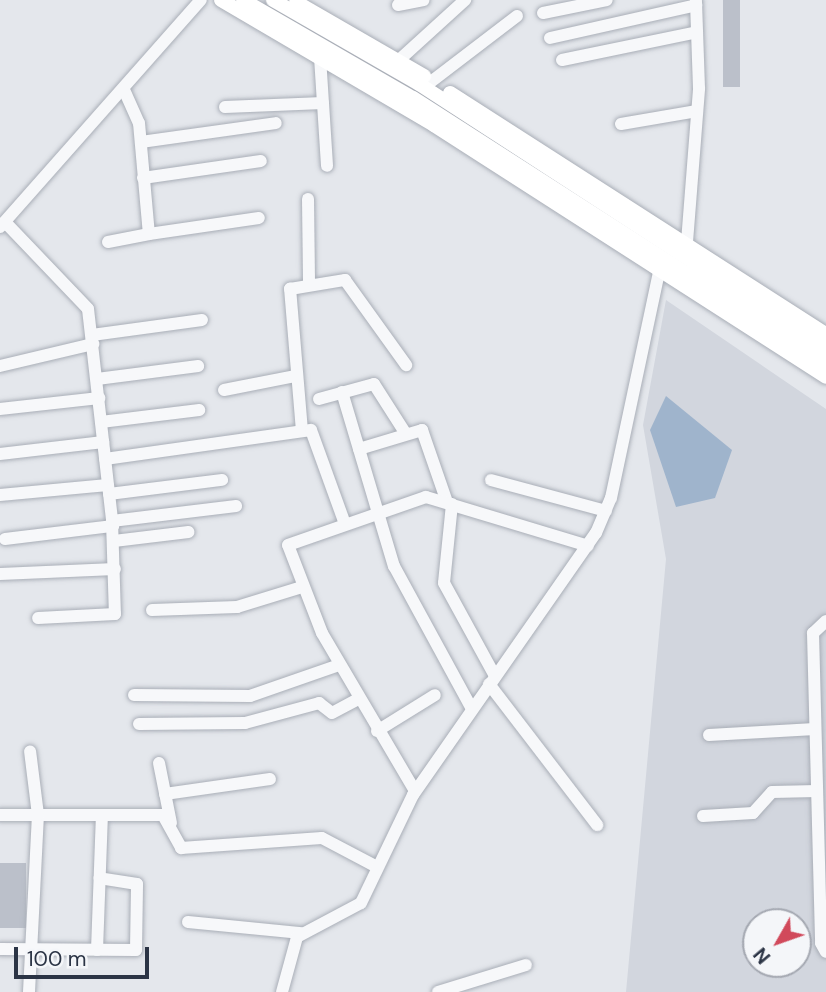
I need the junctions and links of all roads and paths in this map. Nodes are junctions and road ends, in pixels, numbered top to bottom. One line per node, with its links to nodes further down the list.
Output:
1 (201, 0): 20 (street)
2 (221, 0): 16 (main road)
3 (243, 0): 42 (main road)
4 (273, 0): 19 (main road)
5 (292, 0): 18 (main road)
6 (424, 0): 10 (street)
7 (465, 0): 11 (street)
8 (607, 0): 12 (street)
9 (696, 2): 14 (street); 15 (street)
10 (398, 5)
11 (451, 6): 18 (street)
12 (543, 13)
13 (517, 16): 19 (street)
14 (697, 32): 17 (street); 23 (street)
15 (550, 38)
16 (320, 57): 21 (street); 36 (main road)
17 (562, 60)
18 (398, 61): 19 (main road)
19 (425, 83): 35 (main road); 41 (main road)
20 (125, 92): 26 (street); 32 (street)
21 (323, 103): 22 (street); 28 (street)
22 (225, 107)
23 (697, 111): 25 (street); 35 (street)
24 (276, 122): 26 (street)
25 (621, 124)
26 (141, 142): 29 (street)
27 (261, 161): 29 (street)
28 (327, 166)
29 (143, 178): 33 (street)
30 (308, 199): 37 (street)
31 (259, 218): 33 (street)
32 (2, 225): 40 (street)
33 (149, 234): 34 (street)
34 (108, 242)
35 (687, 242): 39 (main road)
36 (660, 267): 47 (main road); 69 (street)
37 (309, 283): 43 (street); 46 (street)
38 (202, 320): 40 (street)
39 (826, 334)
40 (93, 339): 44 (street); 48 (street)
41 (826, 348)
42 (826, 363)
43 (406, 365)
44 (0, 366)
45 (198, 366): 48 (street)
46 (295, 376): 49 (street); 56 (street)
47 (826, 377)
48 (97, 379): 51 (street)
49 (224, 390)
50 (342, 392): 52 (street); 57 (street); 59 (street)
51 (99, 398): 53 (street); 55 (street)
52 (319, 399)
53 (0, 409)
54 (199, 410): 55 (street)
55 (101, 422): 58 (street)
56 (302, 431): 61 (street); 70 (street)
57 (406, 434): 59 (street); 66 (street)
58 (103, 442): 60 (street); 61 (street)
59 (359, 449): 68 (street)
60 (0, 454)
61 (105, 459): 64 (street)
62 (222, 480): 64 (street)
63 (491, 480): 69 (street)
64 (108, 489): 65 (street); 71 (street)
65 (0, 495)
66 (449, 503): 68 (street); 75 (street); 83 (street)
67 (236, 506): 71 (street)
68 (376, 510): 70 (street); 87 (street)
69 (606, 511): 75 (street)
70 (344, 521): 78 (street)
71 (113, 523): 73 (street); 74 (street)
72 (188, 532): 74 (street)
73 (5, 539)
74 (114, 541): 76 (street)
75 (588, 546): 83 (street)
76 (115, 569): 77 (street); 80 (street)
77 (0, 574)
78 (302, 587): 79 (street); 82 (street)
79 (152, 610)
80 (38, 618)
81 (826, 621): 89 (street)
82 (339, 665): 84 (street); 86 (street)
83 (492, 680): 87 (street); 103 (street)
84 (134, 695)
85 (435, 695): 90 (street)
86 (358, 699): 88 (street); 90 (street)
87 (472, 709): 95 (street)
88 (139, 724)
89 (815, 729): 91 (street); 96 (street)
90 (377, 731): 95 (street)
91 (709, 735)
92 (30, 751): 98 (street)
93 (159, 763): 97 (street)
94 (270, 779): 97 (street)
95 (415, 791): 104 (street)
96 (817, 791): 101 (street); 111 (street)
97 (165, 794): 102 (street)
98 (38, 814): 99 (street); 100 (street); 109 (street)
99 (0, 815)
100 (102, 815): 102 (street); 105 (street)
101 (703, 816)
102 (171, 823): 104 (street)
103 (597, 825)
104 (377, 867): 107 (street)
105 (99, 878): 110 (street); 110 (street)
106 (188, 922): 107 (street)
107 (301, 933): 114 (street)
108 (0, 949): 109 (street)
109 (32, 950): 110 (street); 113 (street)
110 (97, 950)
111 (826, 952)
112 (526, 965): 115 (street)
113 (29, 992)
114 (282, 992)
115 (438, 992)

